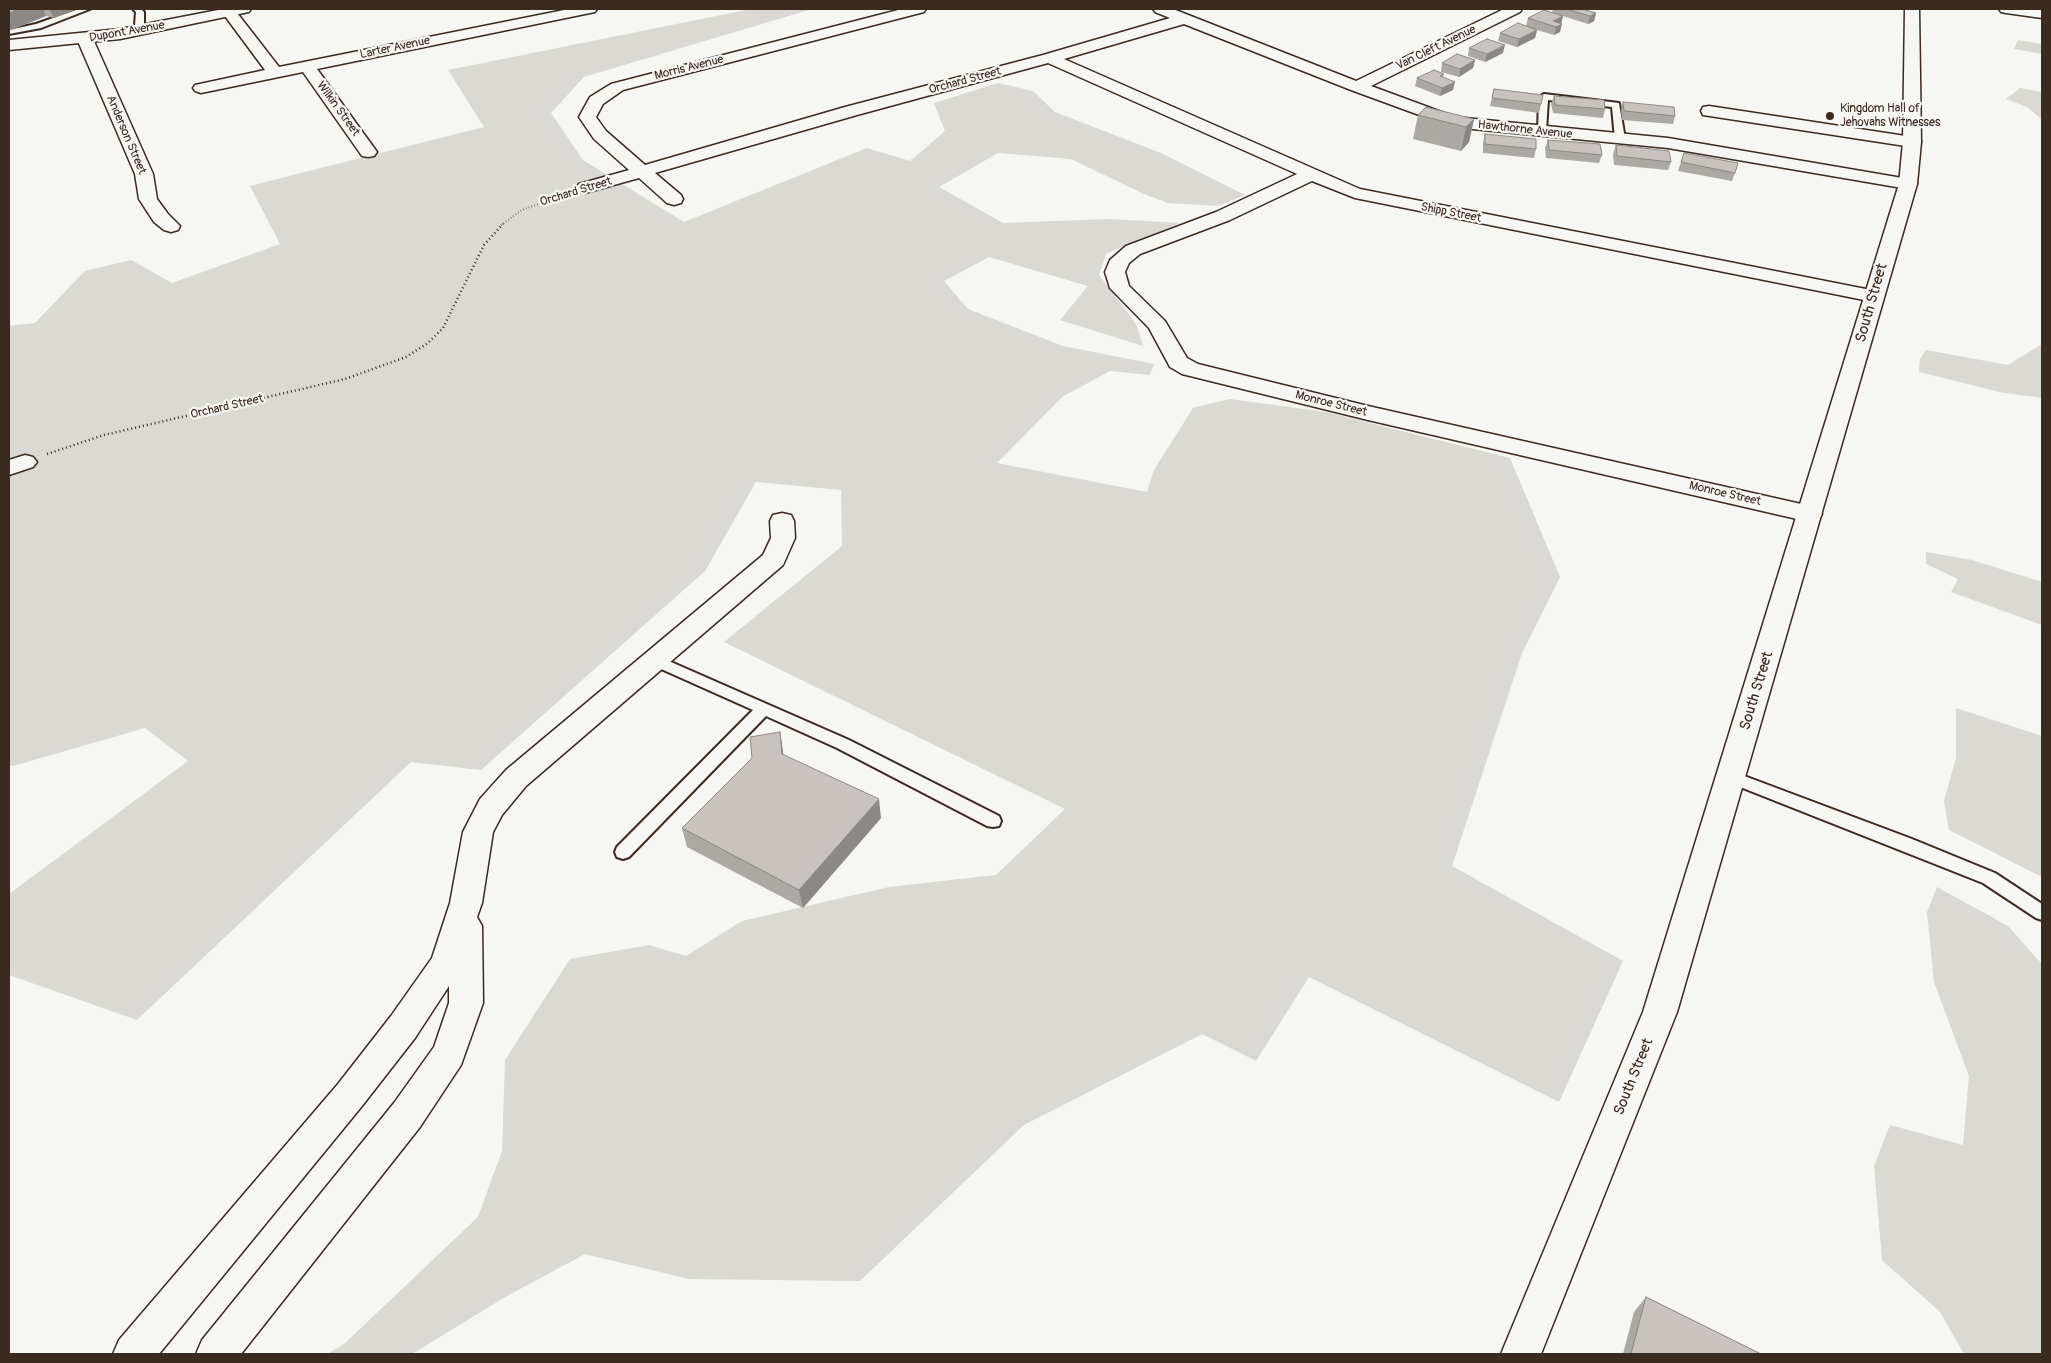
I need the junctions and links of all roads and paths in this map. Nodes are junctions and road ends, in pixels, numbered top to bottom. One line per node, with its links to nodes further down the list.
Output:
1 (86, 9): 13 (lane)
2 (137, 9): 12 (lane)
3 (590, 9): 17 (street, Larter Avenue)
4 (919, 9): 26 (street, Morris Avenue)
5 (1160, 9): 11 (street, Hawthorne Avenue)
6 (1515, 9): 19 (street, Van Cleft Avenue)
7 (1912, 9): 24 (street, South Street)
8 (2006, 9): 10 (street)
9 (236, 10): 12 (street, Dupont Avenue); 18 (street)
10 (2042, 14)
11 (1184, 18): 16 (street, Orchard Street); 19 (street, Hawthorne Avenue)
12 (141, 30): 14 (street, Dupont Avenue)
13 (9, 32)
14 (85, 39): 15 (street, Dupont Avenue); 31 (street, Anderson Street)
15 (9, 45)
16 (1049, 58): 26 (street, Orchard Street); 27 (street, Shipp Street)
17 (307, 66): 18 (street, Larter Avenue); 25 (street, Wilkin Street)
18 (275, 73): 20 (street, Larter Avenue)
19 (1357, 87): 22 (street, Hawthorne Avenue)
20 (201, 88)
21 (1709, 111): 24 (street)
22 (1541, 132): 23 (street, Hawthorne Avenue); 23 (lane)
23 (1620, 139): 28 (street, Hawthorne Avenue)
24 (1912, 142): 28 (street, South Street)
25 (368, 152)
26 (644, 171): 29 (street, Orchard Street); 30 (street, Morris Avenue)
27 (1309, 175): 32 (street, Shipp Street); 34 (street, Monroe Street)
28 (1908, 184): 32 (street, South Street)
29 (586, 188): 33 (path, Orchard Street)
30 (674, 198)
31 (172, 226)
32 (1874, 296): 34 (street, South Street)
33 (17, 465)
34 (1810, 514): 38 (street, South Street)
35 (782, 520): 36 (street)
36 (655, 660): 37 (lane); 41 (street)
37 (764, 709): 39 (lane); 40 (lane)
38 (1731, 777): 42 (lane); 45 (street, South Street)
39 (993, 820)
40 (624, 852)
41 (466, 903): 43 (street); 44 (street)
42 (2042, 913)
43 (133, 1354)
44 (216, 1354)
45 (1521, 1354)

